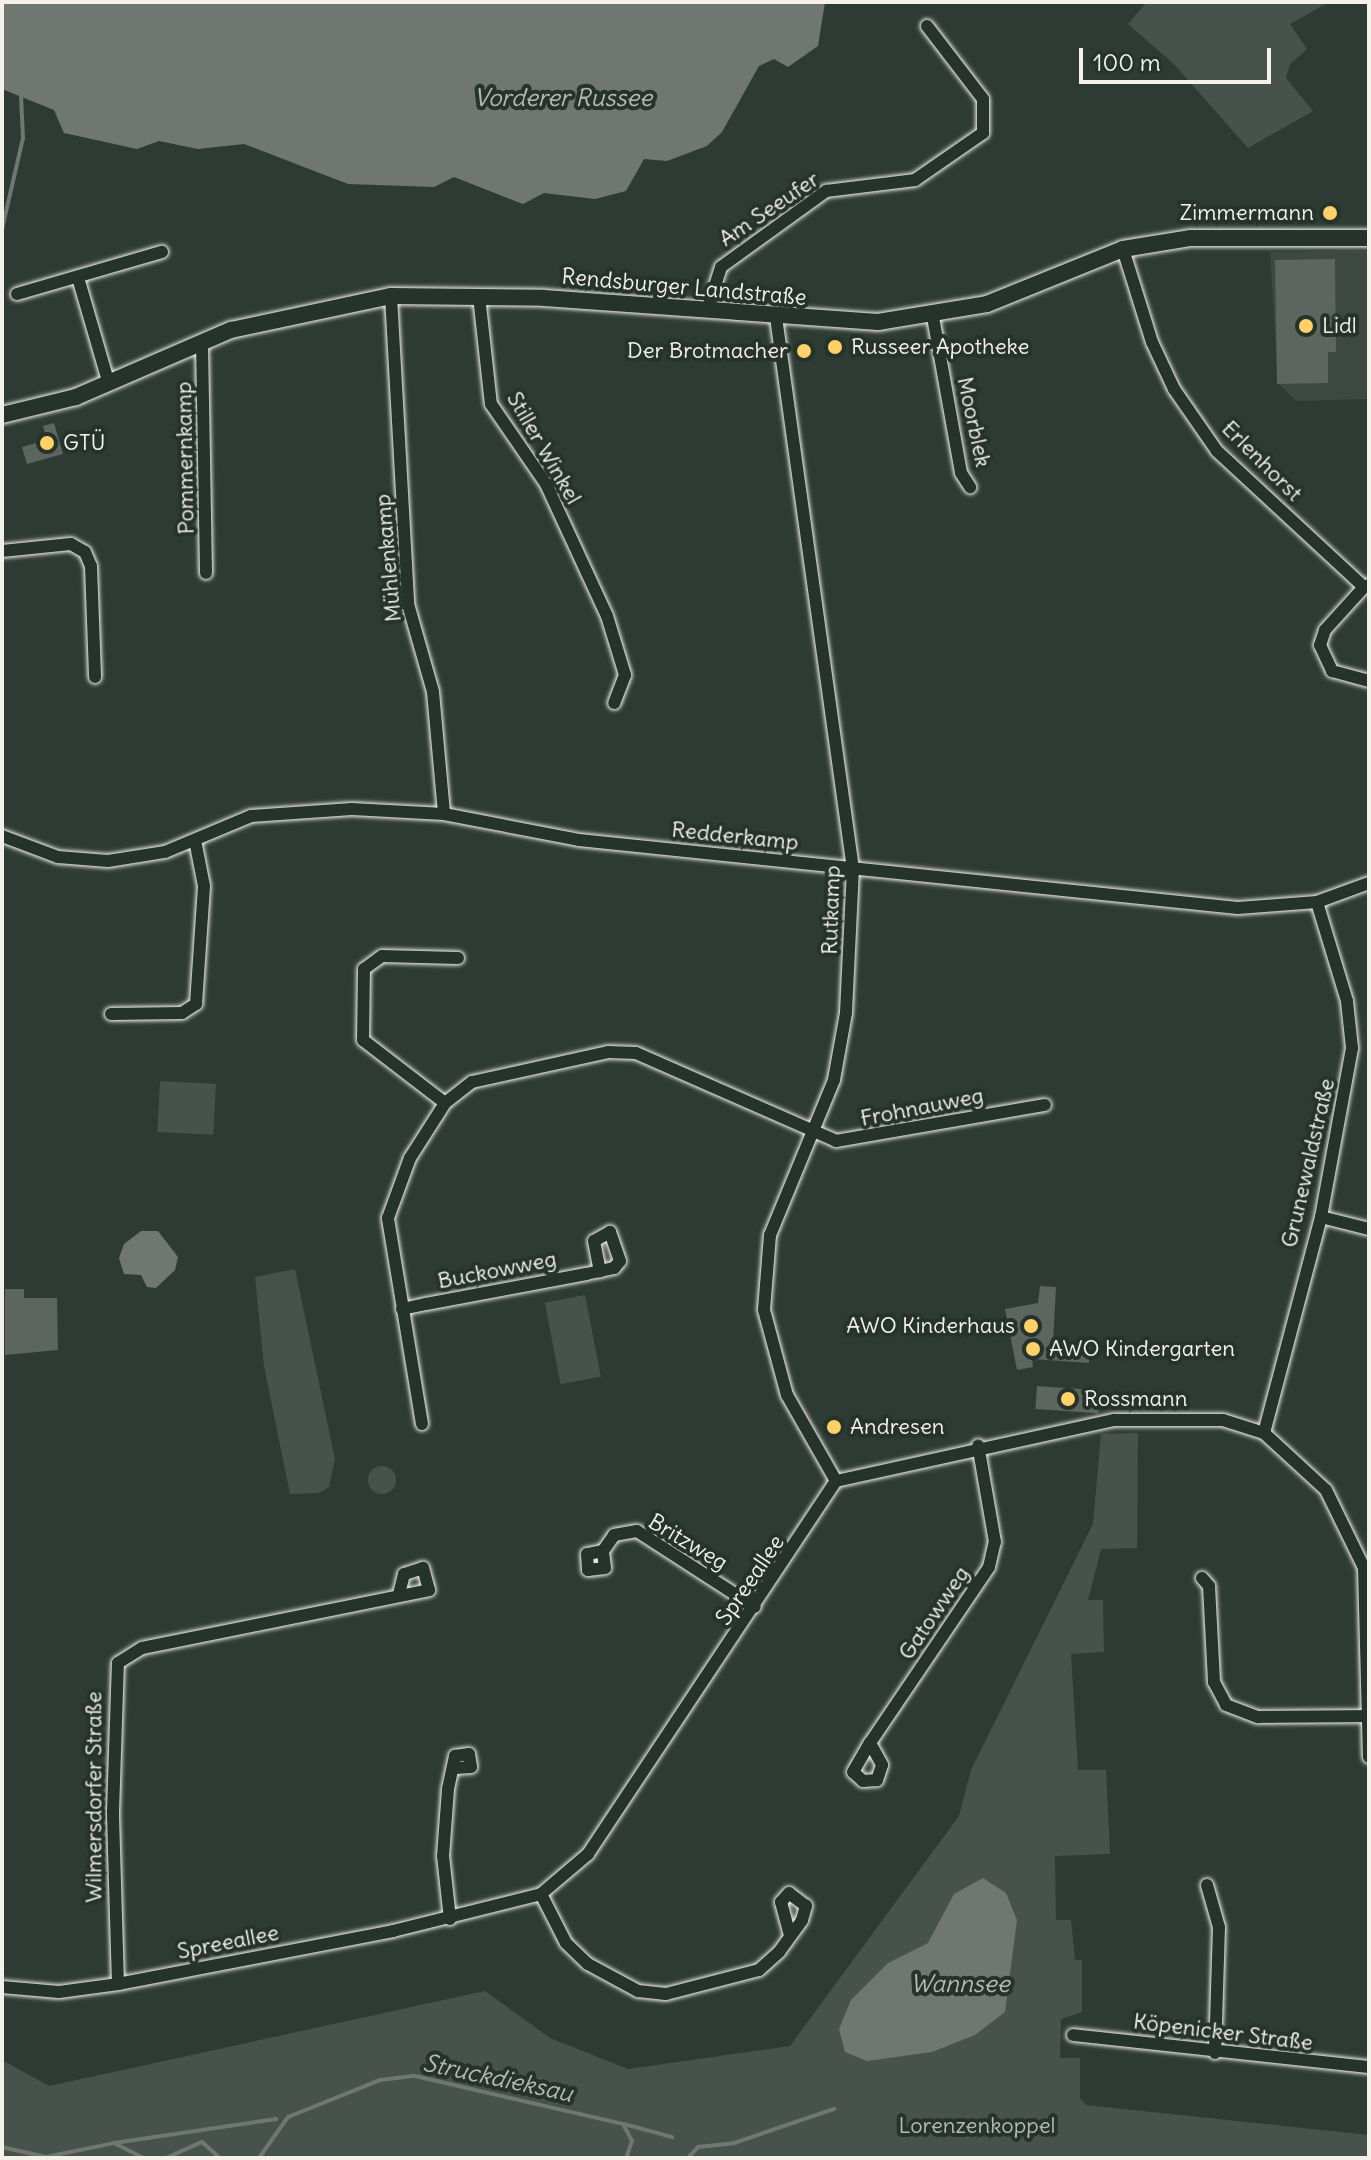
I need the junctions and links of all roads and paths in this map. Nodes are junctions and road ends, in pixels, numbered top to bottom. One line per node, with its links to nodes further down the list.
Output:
1 (927, 26): 9 (street, Am Seeufer)
2 (1369, 238): 3 (street, Rendsburger Landstraße)
3 (1123, 249): 11 (street, Rendsburger Landstraße); 18 (street, Erlenhorst)
4 (162, 252): 5 (street)
5 (79, 281): 6 (street); 13 (street)
6 (17, 294)
7 (391, 296): 8 (street, Rendsburger Landstraße); 12 (street, Rendsburger Landstraße); 22 (street, Mühlenkamp)
8 (479, 296): 9 (street, Rendsburger Landstraße); 21 (street, Stiller Winkel)
9 (707, 311): 10 (street, Rendsburger Landstraße)
10 (776, 317): 11 (street, Rendsburger Landstraße); 25 (street, Rutkamp)
11 (933, 317): 15 (street, Moorblek)
12 (202, 343): 13 (street, Rendsburger Landstraße); 17 (street, Pommernkamp)
13 (109, 384): 14 (street, Rendsburger Landstraße)
14 (2, 415)
15 (970, 487)
16 (2, 551): 19 (street)
17 (206, 573)
18 (1366, 586): 20 (street)
19 (95, 677)
20 (1369, 681)
21 (614, 703)
22 (444, 814): 24 (street, Redderkamp); 25 (street, Redderkamp)
23 (2, 836): 24 (street, Redderkamp)
24 (195, 840): 29 (street)
25 (853, 869): 27 (street, Redderkamp); 32 (street, Rutkamp)
26 (1369, 883): 27 (street, Redderkamp)
27 (1317, 902): 33 (street, Grunewaldstraße)
28 (458, 958): 30 (street)
29 (111, 1014)
30 (445, 1103): 32 (street, Frohnauweg); 36 (street)
31 (1045, 1105): 32 (street, Frohnauweg)
32 (808, 1133): 40 (street, Rutkamp)
33 (1321, 1217): 34 (street); 38 (street, Grunewaldstraße)
34 (1369, 1229)
35 (600, 1271): 36 (street, Buckowweg)
36 (402, 1309): 37 (street)
37 (422, 1424)
38 (1264, 1433): 39 (street); 42 (street)
39 (978, 1445): 40 (street); 47 (street, Gatowweg)
40 (836, 1481): 45 (street, Spreeallee)
41 (603, 1551): 45 (street, Britzweg)
42 (1367, 1568): 46 (street)
43 (1202, 1578): 46 (street)
44 (399, 1594): 54 (street, Wilmersdorfer Straße)
45 (755, 1607): 51 (street, Spreeallee)
46 (1368, 1716): 48 (street)
47 (870, 1743)
48 (1369, 1757)
49 (456, 1768): 52 (street)
50 (1207, 1885): 57 (street)
51 (541, 1894): 52 (street, Spreeallee); 53 (street)
52 (450, 1919): 54 (street, Spreeallee)
53 (790, 1936)
54 (118, 1984): 55 (street, Spreeallee)
55 (2, 1987)
56 (1073, 2035): 57 (street, Köpenicker Straße)
57 (1215, 2053): 58 (street, Köpenicker Straße)
58 (1369, 2067)

